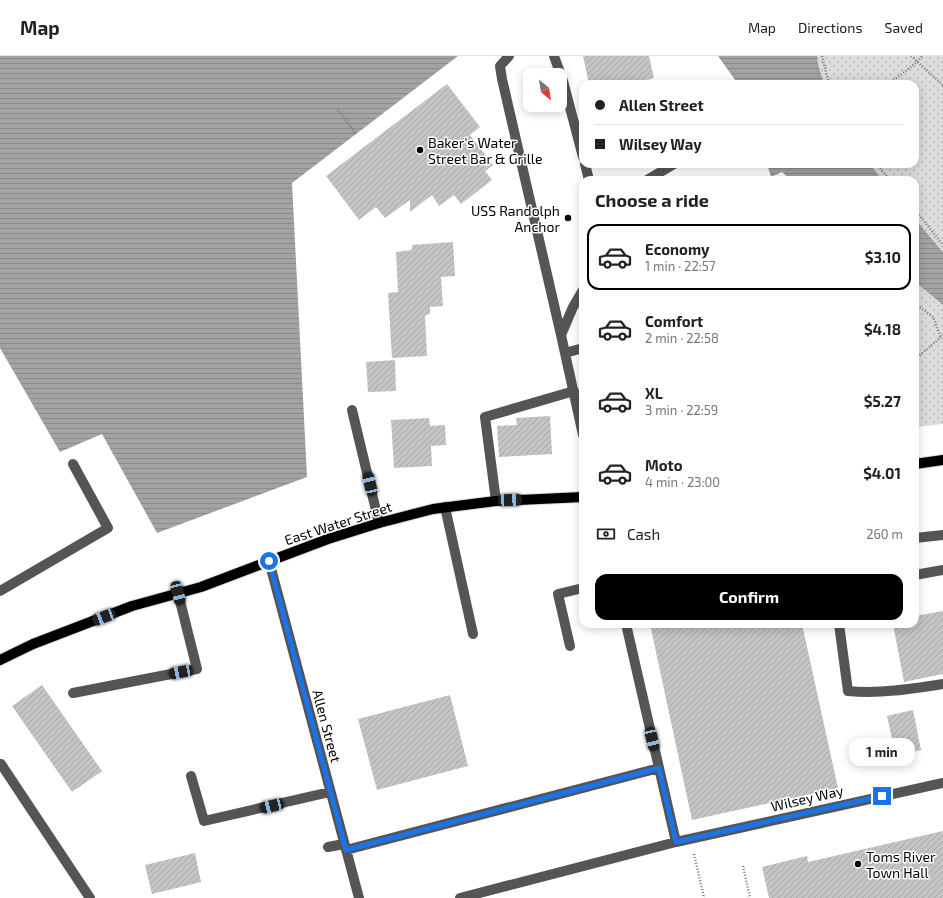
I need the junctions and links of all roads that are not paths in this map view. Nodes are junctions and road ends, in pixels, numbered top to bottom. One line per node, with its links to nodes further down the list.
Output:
1 (509, 56): 7 (street)
2 (554, 56): 3 (street)
3 (579, 142)
4 (667, 168): 5 (street)
5 (654, 176)
6 (579, 297): 7 (street)
7 (561, 335): 9 (street)
8 (579, 349): 9 (street)
9 (565, 353): 10 (street)
10 (574, 391): 12 (street); 17 (street)
11 (352, 410): 19 (street)
12 (579, 415)
13 (943, 460): 14 (main road)
14 (919, 463)
15 (73, 464): 26 (street)
16 (579, 497): 17 (main road, East Water Street)
17 (496, 500): 18 (main road, East Water Street)
18 (445, 507): 19 (main road, East Water Street); 30 (street)
19 (379, 523): 22 (main road, East Water Street)
20 (943, 535): 21 (street)
21 (919, 538)
22 (269, 561): 27 (main road, East Water Street); 39 (street, Allen Street)
23 (943, 570): 24 (street)
24 (919, 574)
25 (579, 589): 31 (street)
26 (0, 591)
27 (178, 593): 32 (main road, East Water Street); 34 (street)
28 (627, 628): 36 (street)
29 (840, 628): 33 (street)
30 (473, 634)
31 (570, 646)
32 (0, 660)
33 (943, 684)
34 (73, 693)
35 (0, 764): 43 (street)
36 (659, 768): 40 (street); 42 (street)
37 (191, 776): 39 (street)
38 (943, 783): 40 (street, Wilsey Way)
39 (330, 792): 42 (street, Allen Street)
40 (676, 842): 45 (street, Wilsey Way)
41 (328, 847): 42 (street)
42 (345, 847): 44 (street, Allen Street)
43 (90, 898)
44 (357, 898)
45 (460, 898)

